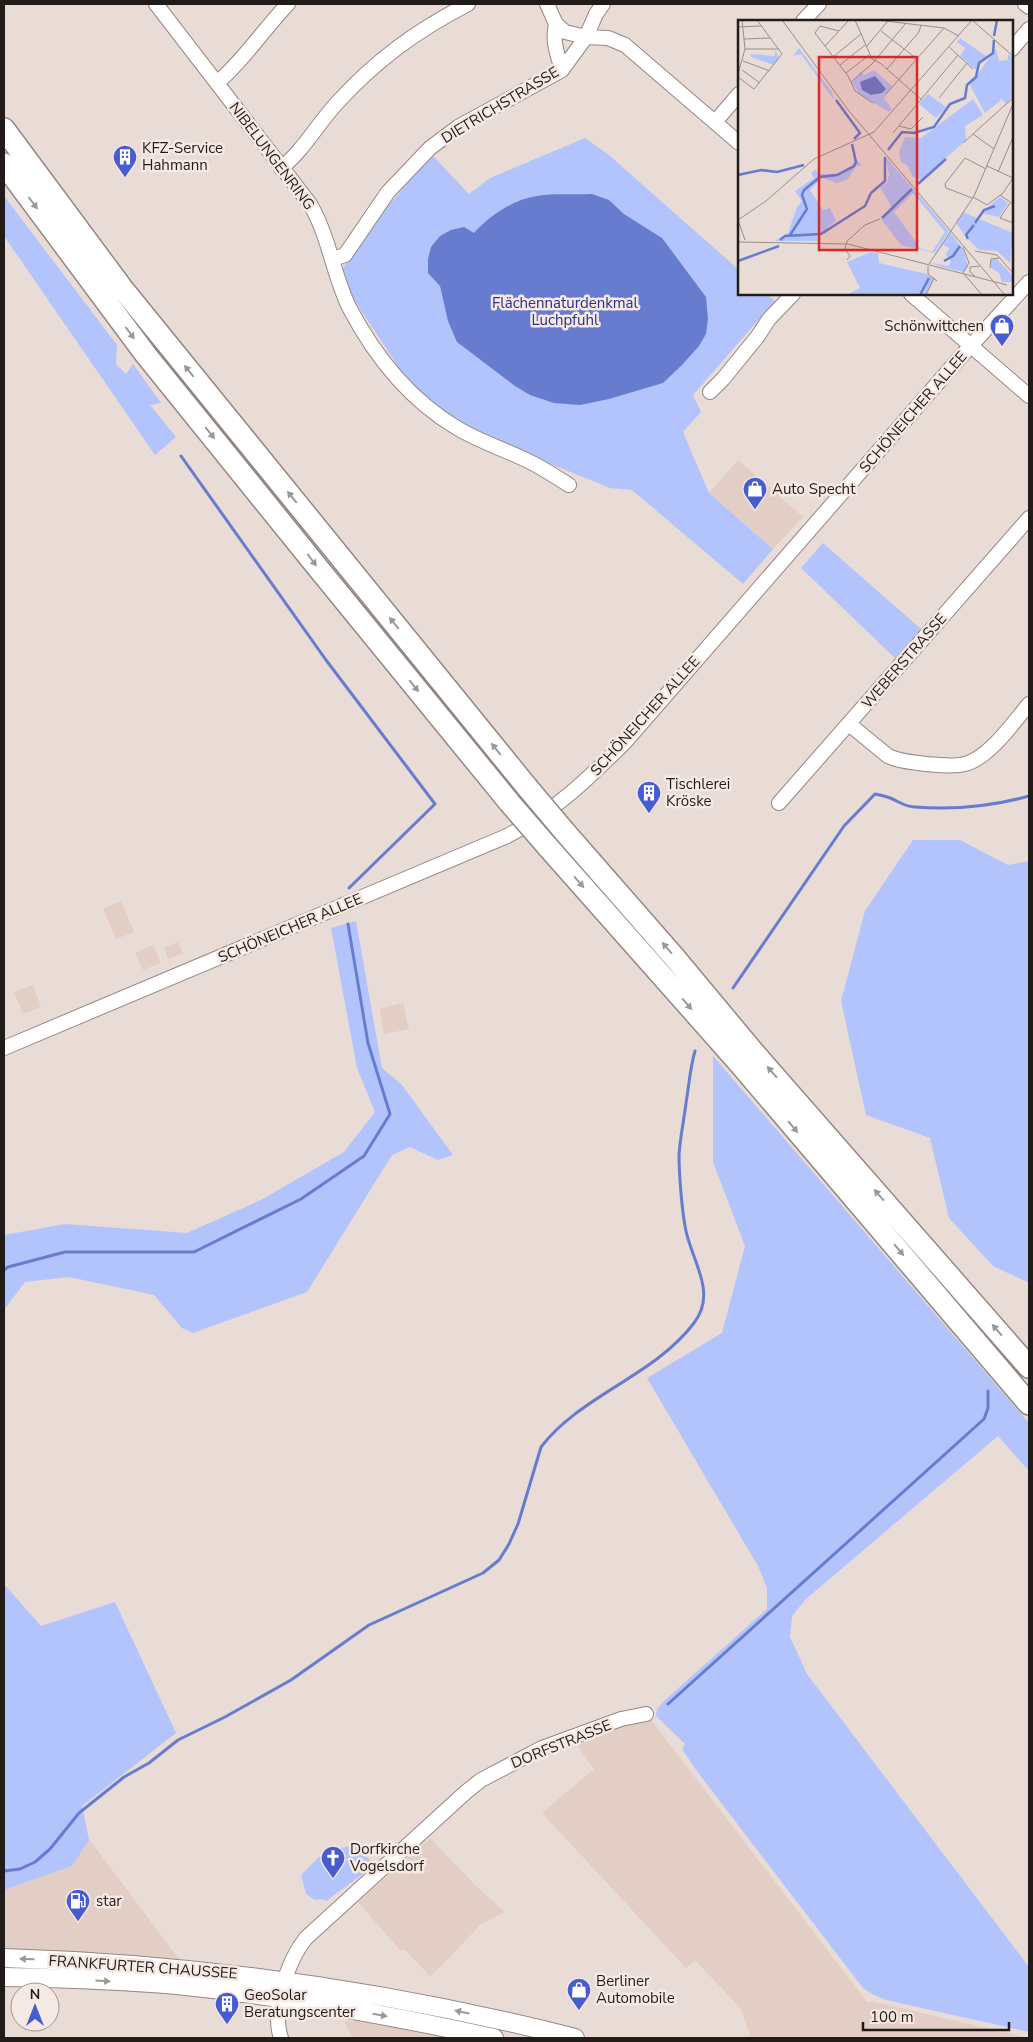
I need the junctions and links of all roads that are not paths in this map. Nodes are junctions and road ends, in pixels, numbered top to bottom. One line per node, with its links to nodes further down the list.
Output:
1 (156, 4): 15 (street, NIBELUNGENRING)
2 (288, 4): 15 (street)
3 (468, 4): 21 (street)
4 (547, 4): 10 (street)
5 (603, 4): 12 (street, DIETRICHSTRASSE)
6 (819, 4): 9 (street)
7 (1025, 4): 8 (street)
8 (1029, 8)
9 (804, 20)
10 (556, 24): 12 (street); 14 (street)
11 (1029, 29): 13 (street)
12 (586, 37): 14 (street, DIETRICHSTRASSE); 17 (street)
13 (1013, 48)
14 (562, 70): 22 (street, DIETRICHSTRASSE)
15 (217, 83): 21 (street, NIBELUNGENRING)
16 (738, 95): 17 (street)
17 (715, 122): 19 (street)
18 (4, 129): 35 (highway, one-way to 18, bridge)
19 (738, 142)
20 (4, 164): 36 (highway, one-way to 36, bridge)
21 (281, 168): 22 (street, NIBELUNGENRING)
22 (333, 259): 29 (street, NIBELUNGENRING)
23 (1029, 282): 26 (street, SCHÖNEICHER ALLEE)
24 (791, 295): 27 (street)
25 (912, 295): 26 (street)
26 (972, 345): 28 (street); 34 (street, SCHÖNEICHER ALLEE)
27 (710, 392)
28 (1029, 396)
29 (569, 484)
30 (1029, 518): 32 (street, WEBERSTRASSE)
31 (1029, 704): 32 (street)
32 (849, 724): 33 (street, WEBERSTRASSE)
33 (779, 802)
34 (4, 1048)
35 (1029, 1367)
36 (1029, 1404)
37 (646, 1714): 40 (street, DORFSTRASSE)
38 (4, 1958): 40 (main road, FRANKFURTER CHAUSSEE, one-way to 38)
39 (4, 1977): 41 (main road, FRANKFURTER CHAUSSEE, one-way to 41)
40 (285, 1980): 41 (street, DORFSTRASSE); 44 (main road, FRANKFURTER CHAUSSEE, one-way to 40)
41 (280, 1999): 42 (street); 43 (main road, FRANKFURTER CHAUSSEE, one-way to 43)
42 (281, 2038)
43 (494, 2038)
44 (575, 2038)

